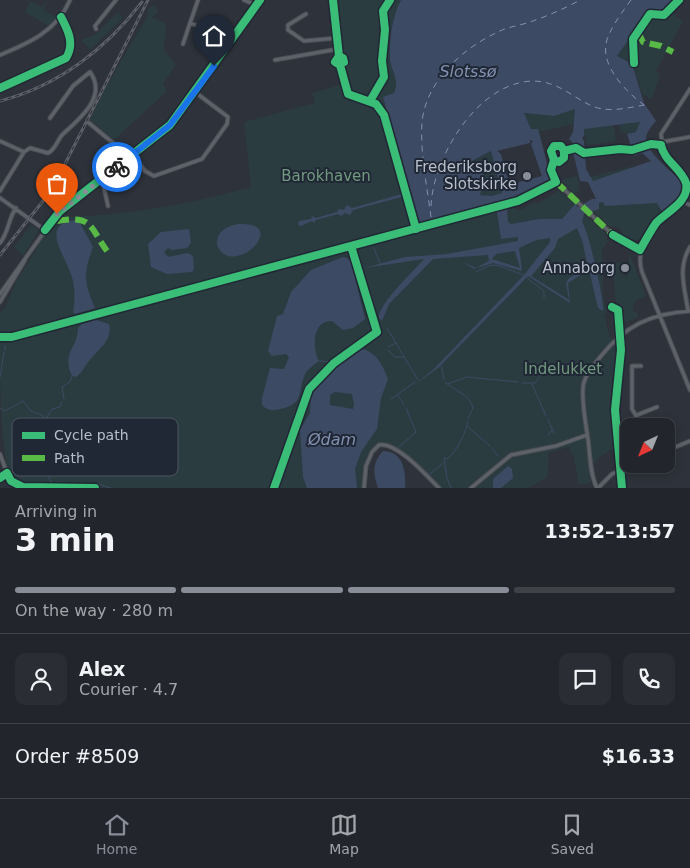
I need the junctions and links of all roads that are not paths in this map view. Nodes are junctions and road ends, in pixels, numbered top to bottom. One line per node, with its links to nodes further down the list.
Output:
1 (70, 0): 14 (street)
2 (116, 0): 10 (street)
3 (198, 0): 9 (street)
4 (244, 0): 7 (street)
5 (260, 0): 7 (street)
6 (333, 0): 11 (street)
7 (256, 5): 12 (street)
8 (306, 14): 11 (street)
9 (190, 23): 12 (street); 13 (street)
10 (96, 29)
11 (337, 38): 15 (street)
12 (232, 40): 17 (street)
13 (183, 44)
14 (0, 55)
15 (275, 60)
16 (690, 89): 22 (street)
17 (195, 92): 24 (street); 24 (street)
18 (50, 118): 23 (street)
19 (89, 123): 24 (street)
20 (690, 136): 22 (street)
21 (0, 141): 23 (street)
22 (661, 144): 29 (street)
23 (24, 152): 27 (street)
24 (132, 156): 25 (street)
25 (102, 179): 31 (street); 33 (street)
26 (556, 182): 36 (street)
27 (0, 191)
28 (0, 198): 32 (street)
29 (682, 201): 30 (street); 36 (street)
30 (690, 205)
31 (108, 206)
32 (16, 208): 33 (street); 34 (street)
33 (45, 230): 37 (street)
34 (0, 243)
35 (690, 247): 40 (street)
36 (640, 250): 41 (street)
37 (29, 253): 38 (street); 39 (street)
38 (0, 294)
39 (0, 302)
40 (689, 311): 41 (street)
41 (659, 315): 43 (street); 47 (street)
42 (641, 366): 45 (street)
43 (690, 390)
44 (657, 407): 45 (street)
45 (637, 415): 46 (street)
46 (638, 418)
47 (587, 435): 55 (street); 56 (street)
48 (690, 441): 49 (street)
49 (675, 447)
50 (0, 454): 52 (street)
51 (618, 470): 56 (street); 57 (street)
52 (95, 488)
53 (364, 488): 54 (street)
54 (439, 488)
55 (471, 488)
56 (597, 488)
57 (622, 488)

